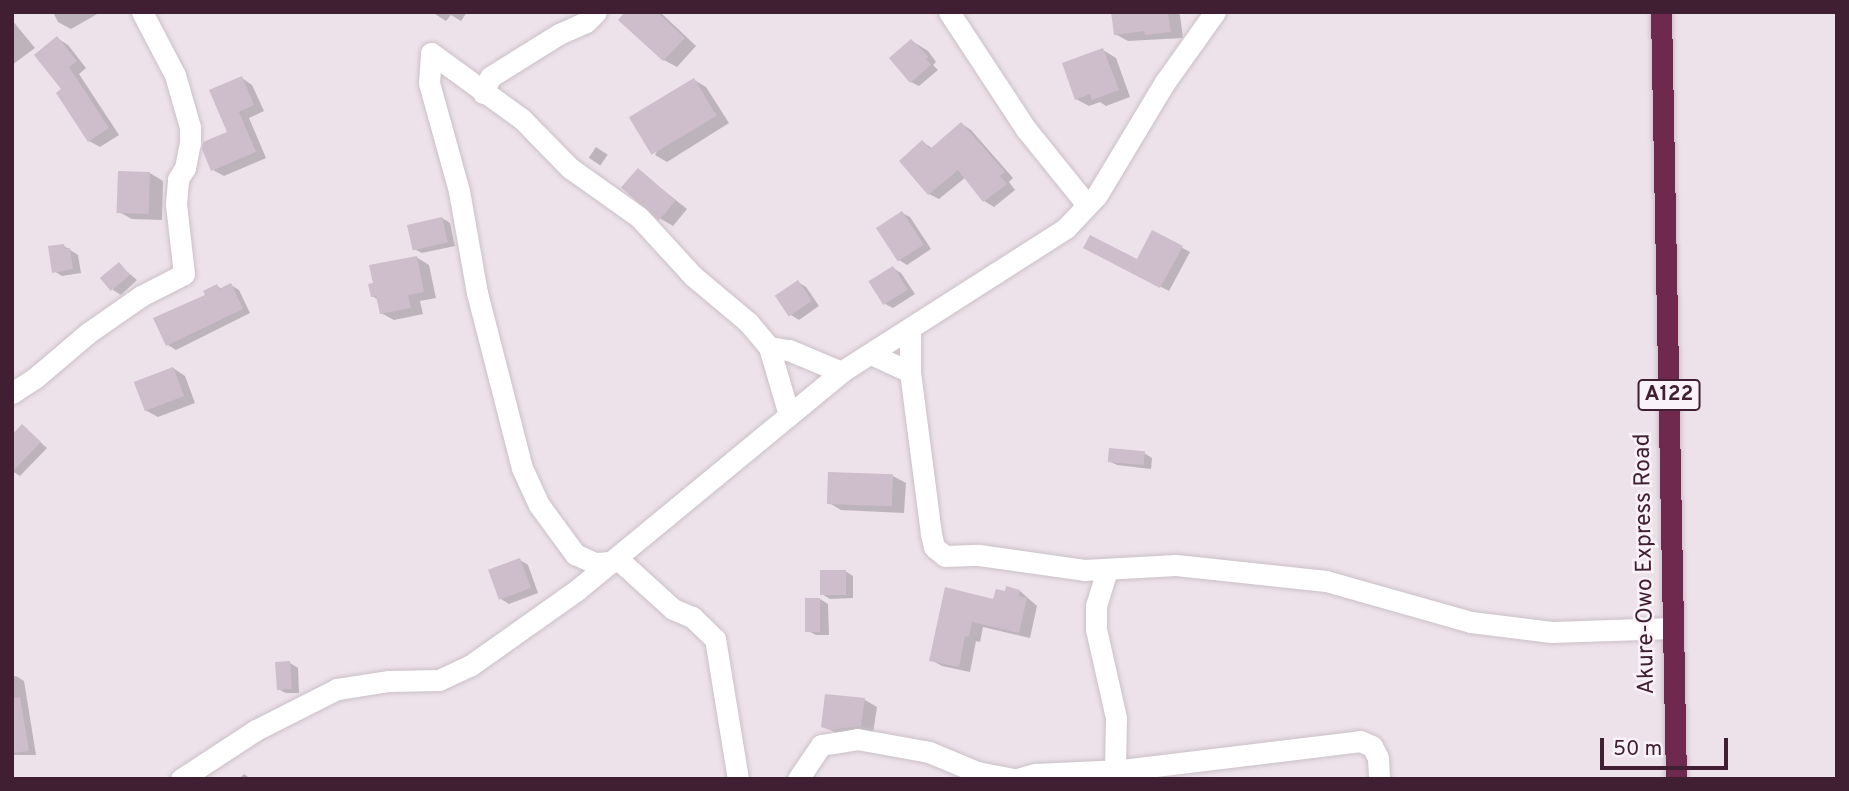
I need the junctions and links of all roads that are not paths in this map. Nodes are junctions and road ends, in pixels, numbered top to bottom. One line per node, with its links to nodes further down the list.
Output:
1 (142, 12): 13 (street)
2 (596, 12): 6 (street)
3 (949, 12): 7 (street)
4 (1215, 12): 7 (street)
5 (1661, 12): 17 (highway, Akure-Owo Express Road / A122)
6 (483, 93): 9 (street); 15 (street)
7 (1087, 205): 8 (street)
8 (910, 328): 10 (street); 12 (street)
9 (769, 347): 11 (street); 14 (street)
10 (871, 354): 11 (street); 12 (street)
11 (841, 372): 14 (street)
12 (910, 372): 16 (street)
13 (12, 393)
14 (789, 415): 15 (street)
15 (611, 562): 19 (street); 20 (street)
16 (1107, 570): 17 (street); 18 (street)
17 (1673, 628): 24 (highway, Akure-Owo Express Road / A122)
18 (1115, 770): 22 (street); 23 (street)
19 (181, 779)
20 (737, 779)
21 (798, 779): 22 (street)
22 (1015, 779)
23 (1379, 779)
24 (1676, 779)

